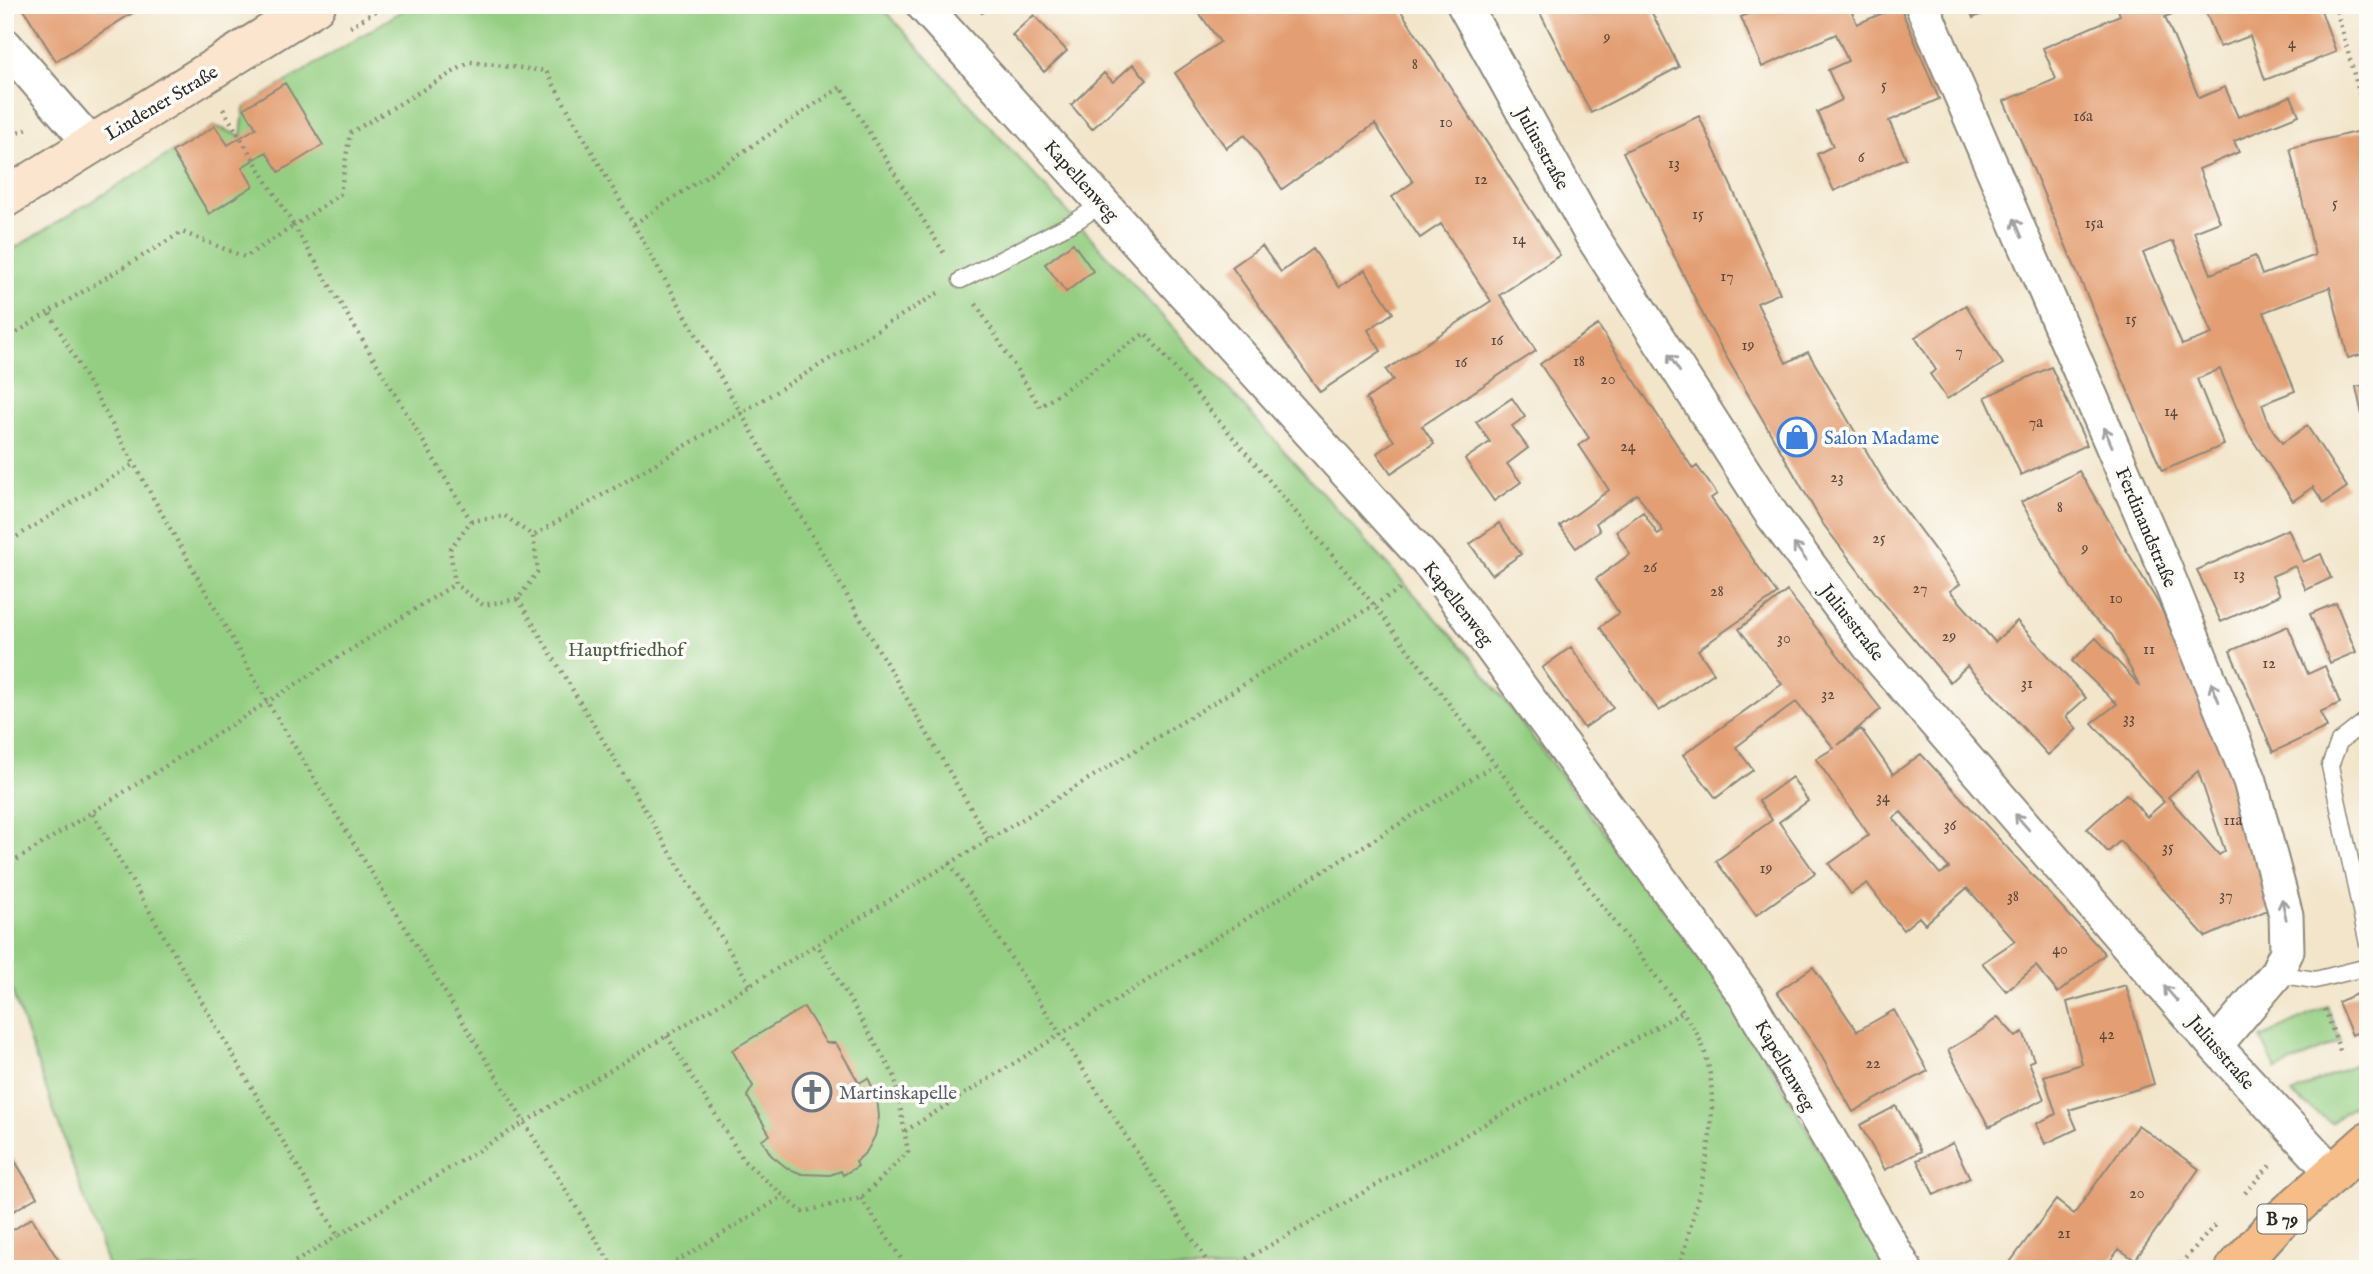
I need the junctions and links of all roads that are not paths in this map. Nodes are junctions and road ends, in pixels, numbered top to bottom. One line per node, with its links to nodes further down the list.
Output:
1 (316, 5): 6 (main road, Lindener Straße)
2 (923, 5): 8 (street, Kapellenweg)
3 (1464, 5): 14 (street, Juliusstraße, one-way to 3)
4 (1922, 5): 13 (street, Ferdinandstraße, one-way to 4)
5 (5, 45): 6 (street)
6 (91, 144): 7 (main road, Lindener Straße)
7 (5, 198)
8 (1103, 203): 9 (lane); 17 (street, Kapellenweg)
9 (961, 280)
10 (2368, 719): 11 (lane)
11 (2368, 944)
12 (2368, 967): 13 (lane)
13 (2276, 974): 14 (street, Ferdinandstraße)
14 (2216, 1046): 16 (street, Juliusstraße)
15 (2368, 1142): 16 (main road, B 79)
16 (2332, 1172): 18 (main road, B 79)
17 (1905, 1269)
18 (2235, 1269)

